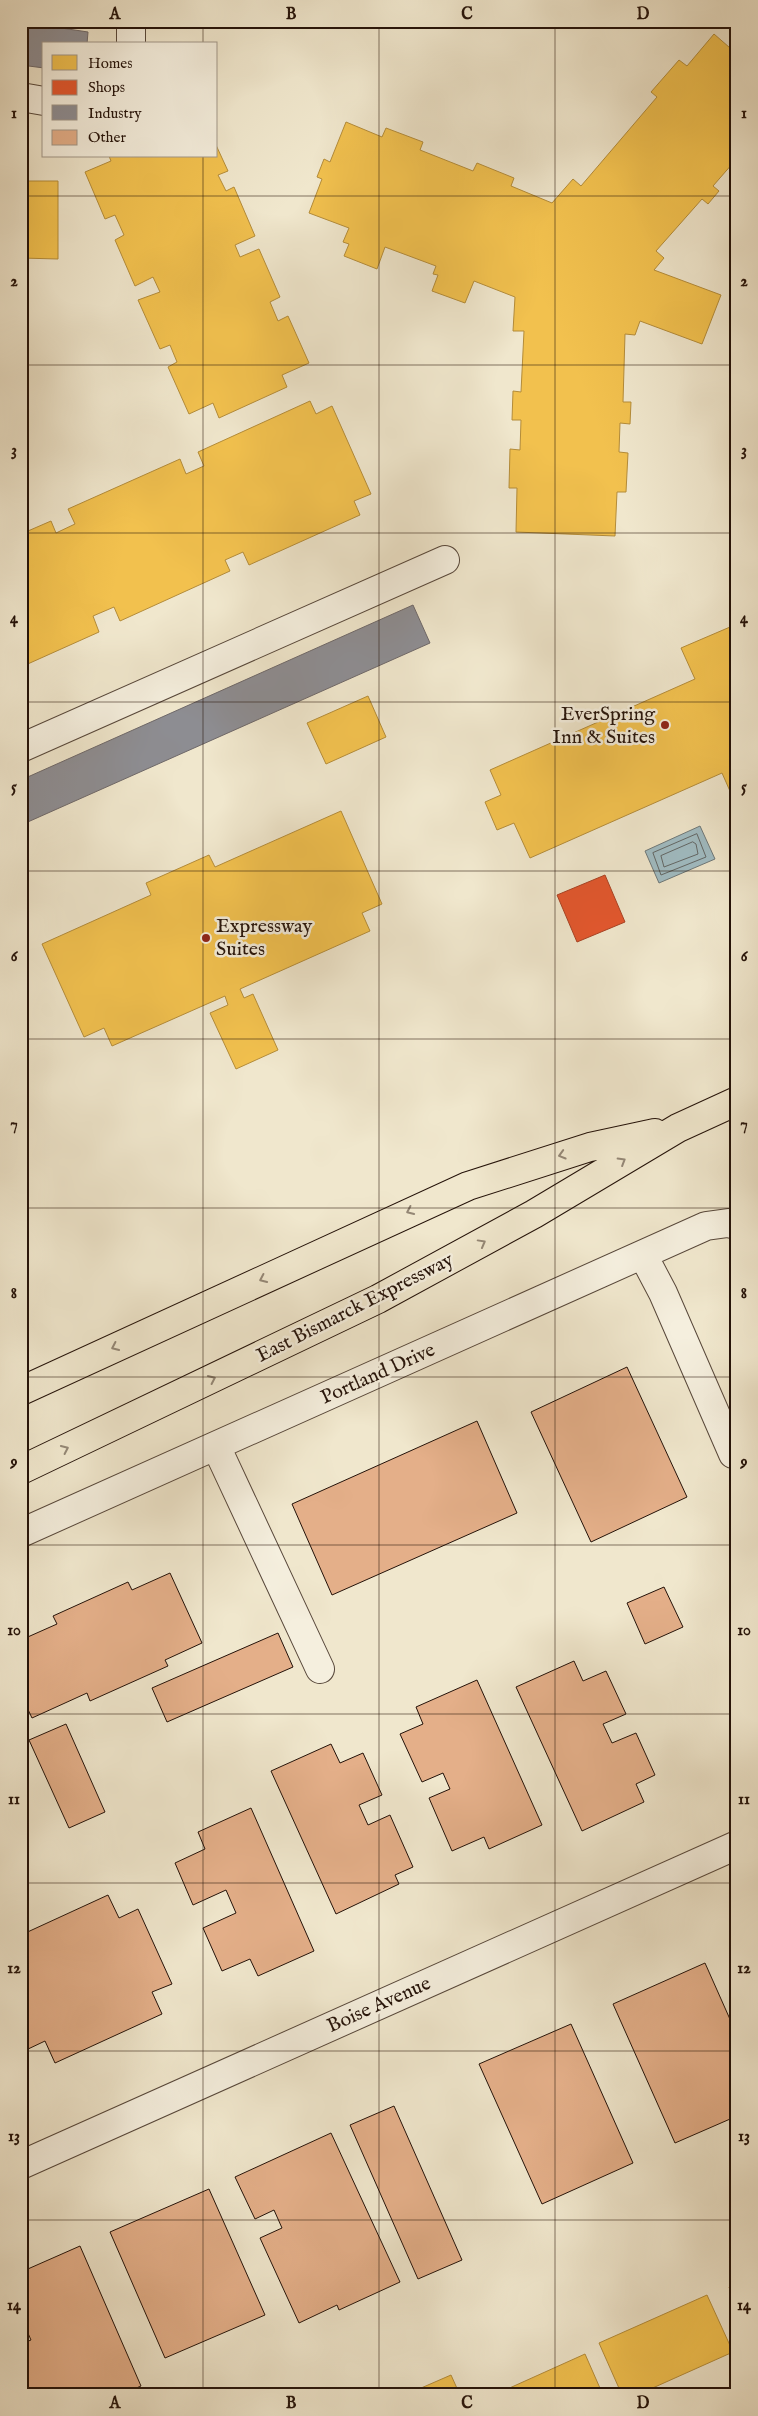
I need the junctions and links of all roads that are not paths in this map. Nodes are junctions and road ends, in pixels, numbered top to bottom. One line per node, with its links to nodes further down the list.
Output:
1 (131, 21): 2 (street)
2 (131, 42)
3 (21, 97): 4 (street)
4 (42, 101)
5 (445, 560): 6 (street)
6 (21, 748)
7 (737, 1101): 8 (main road, East Bismarck Expressway)
8 (678, 1128): 11 (main road, East Bismarck Expressway, one-way to 11); 14 (main road, East Bismarck Expressway, one-way to 8)
9 (737, 1225): 10 (street, Portland Drive)
10 (643, 1255): 12 (street, Portland Drive); 13 (street)
11 (21, 1391)
12 (216, 1446): 15 (street, Portland Drive); 16 (street)
13 (737, 1452)
14 (21, 1470)
15 (21, 1533)
16 (320, 1669)
17 (737, 1846): 18 (street, Boise Avenue)
18 (21, 2165)

